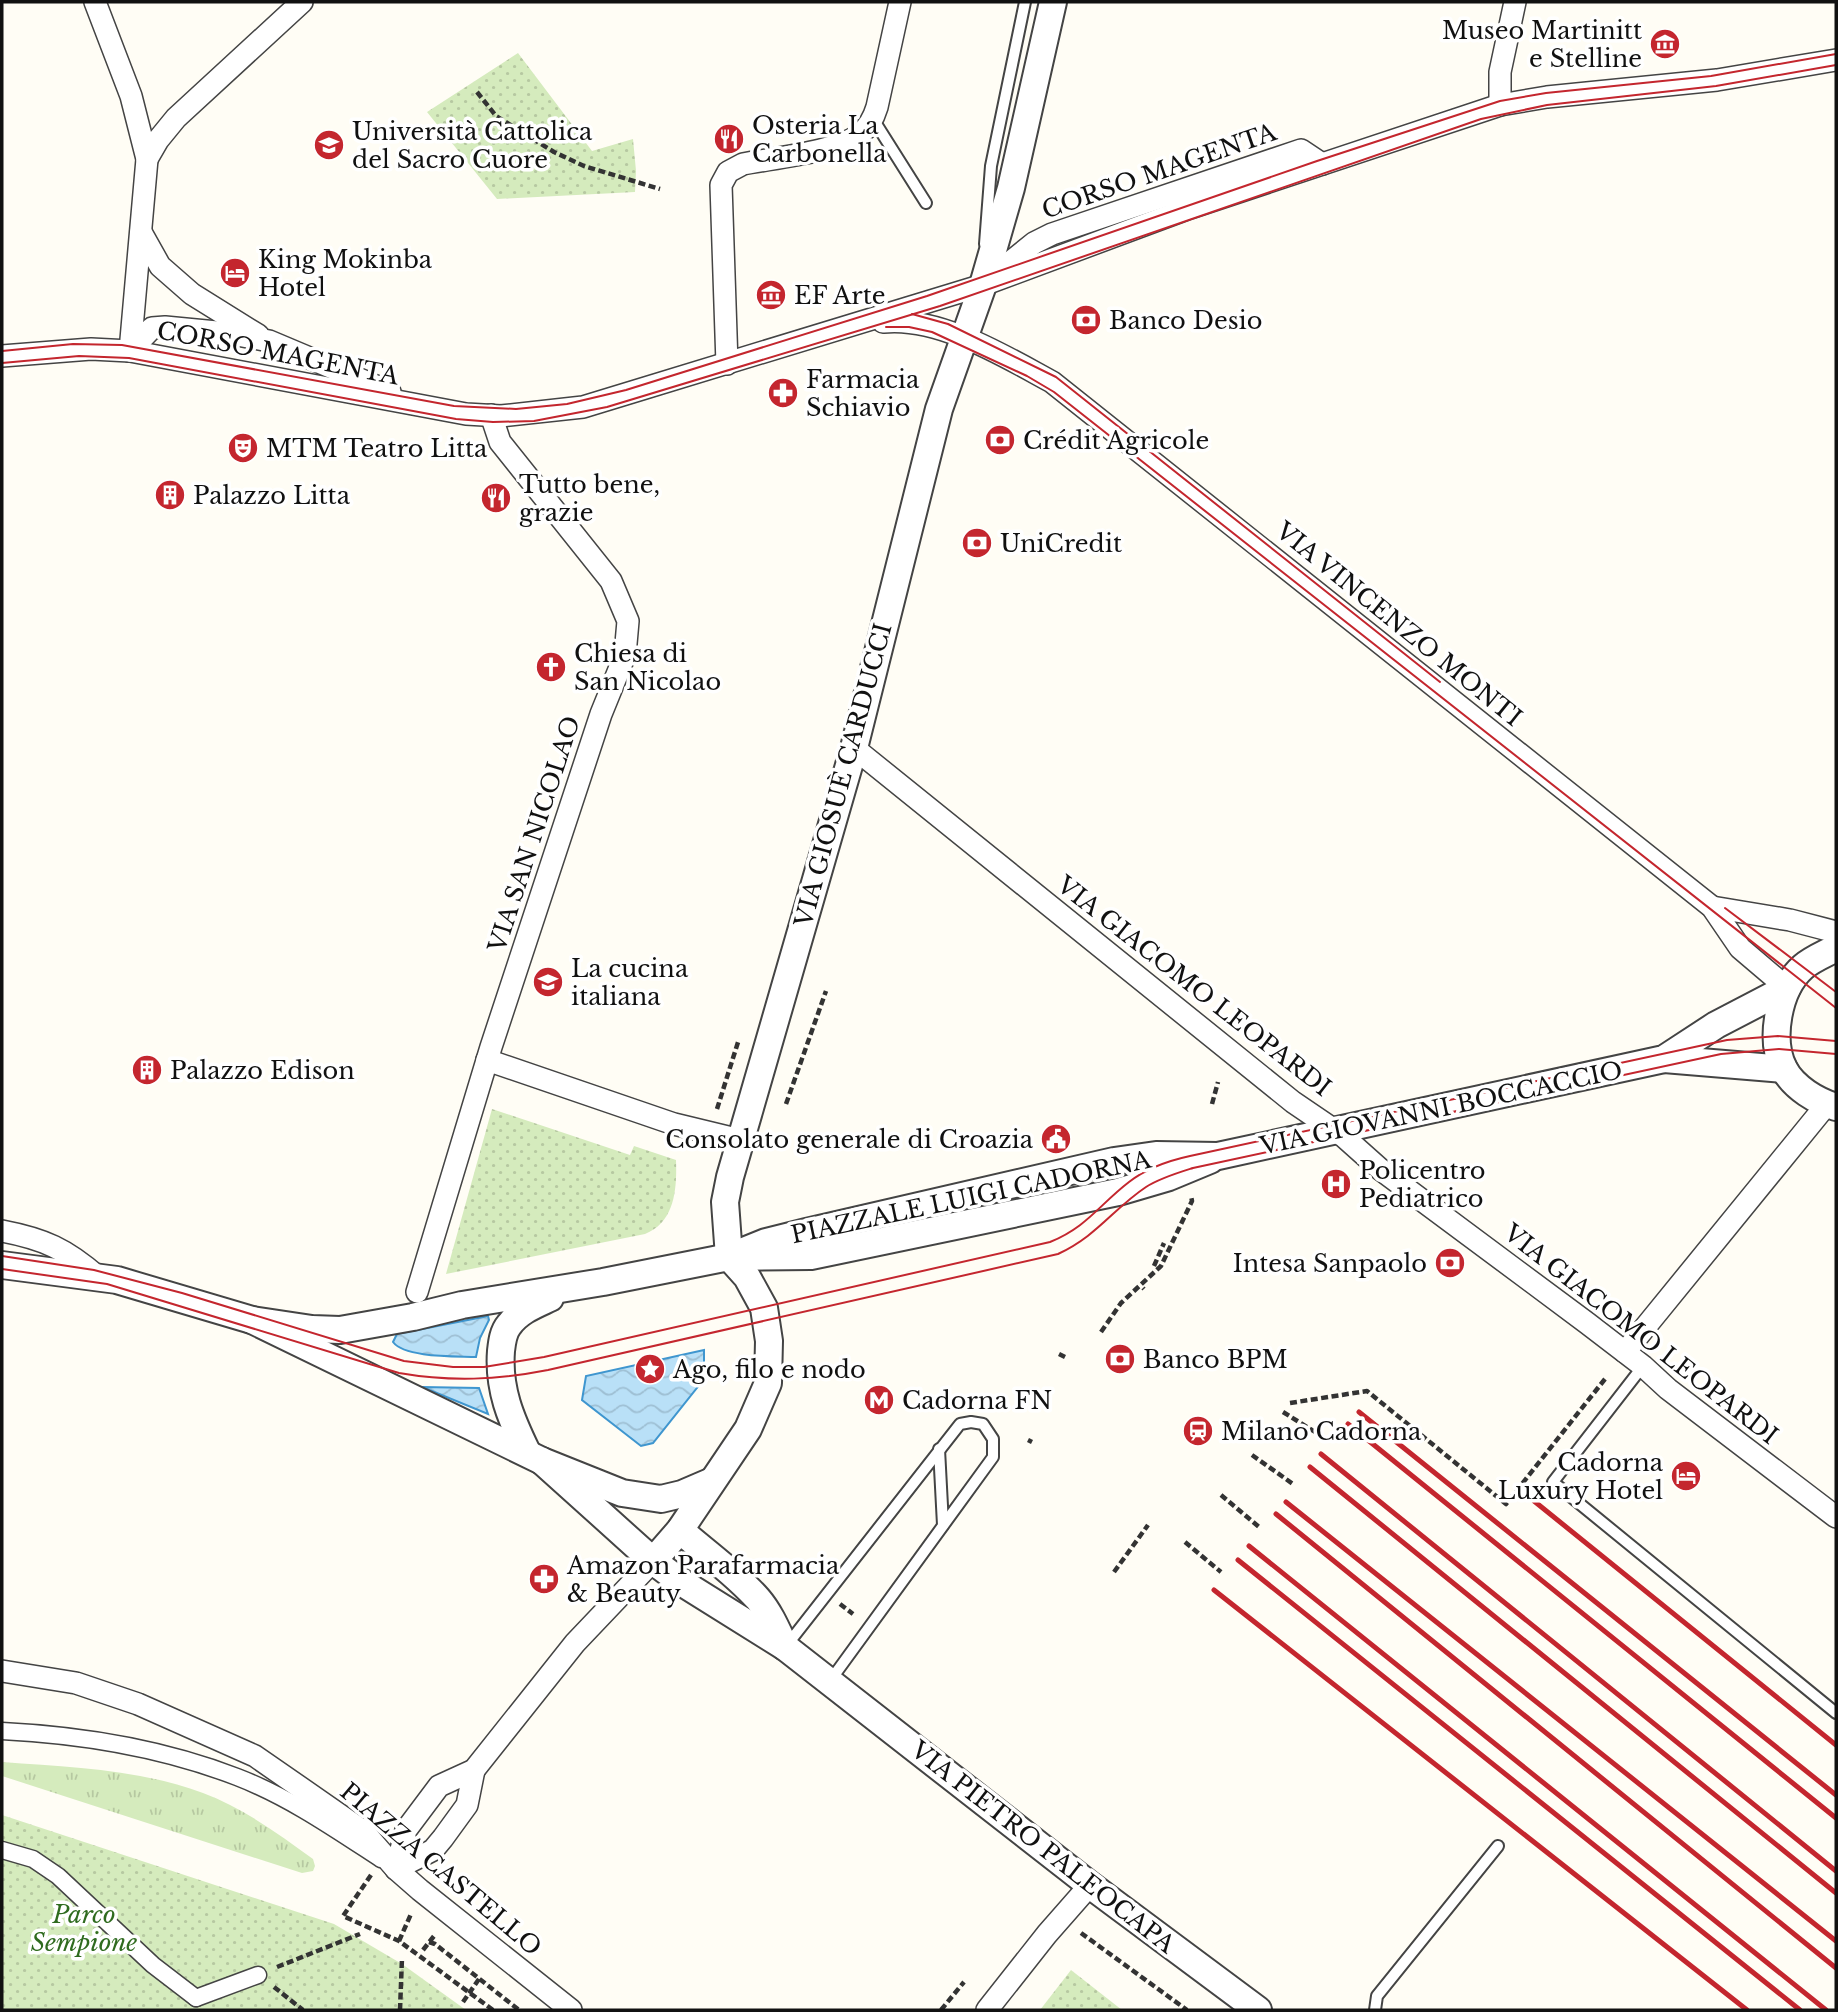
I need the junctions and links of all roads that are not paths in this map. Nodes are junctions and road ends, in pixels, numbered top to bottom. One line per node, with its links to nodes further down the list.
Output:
1 (95, 2): 10 (street)
2 (302, 2): 10 (street)
3 (900, 2): 9 (street)
4 (1025, 2): 14 (lane)
5 (1053, 2): 14 (street)
6 (1515, 2): 8 (street)
7 (1836, 60): 8 (street, CORSO MAGENTA)
8 (1500, 106): 11 (street, CORSO MAGENTA)
9 (873, 119): 12 (lane); 20 (street)
10 (147, 159): 13 (street)
11 (1322, 164): 14 (street, CORSO MAGENTA); 14 (street, CORSO MAGENTA)
12 (926, 203)
13 (141, 232): 17 (street); 18 (street)
14 (983, 285): 15 (street, CORSO MAGENTA); 16 (street, VIA GIOSUÈ CARDUCCI)
15 (850, 326): 16 (street, VIA VINCENZO MONTI); 20 (street, CORSO MAGENTA)
16 (963, 338): 23 (street, VIA GIOSUÈ CARDUCCI); 24 (street, VIA VINCENZO MONTI)
17 (268, 341): 18 (street, CORSO MAGENTA); 21 (street, CORSO MAGENTA)
18 (130, 351): 19 (street, CORSO MAGENTA); 21 (street, CORSO MAGENTA)
19 (2, 356)
20 (727, 364): 22 (street, CORSO MAGENTA)
21 (417, 407): 22 (street, CORSO MAGENTA)
22 (491, 415): 29 (street, VIA SAN NICOLAO)
23 (854, 748): 32 (street, VIA GIACOMO LEOPARDI); 33 (street, VIA GIOSUÈ CARDUCCI)
24 (1712, 907): 25 (street, VIA VINCENZO MONTI); 27 (street, VIA VINCENZO MONTI)
25 (1836, 932)
26 (1836, 948): 27 (street)
27 (1787, 988): 28 (street, VIA GIOVANNI BOCCACCIO); 30 (street)
28 (1664, 1059): 30 (street, VIA GIOVANNI BOCCACCIO); 32 (street, VIA GIOVANNI BOCCACCIO)
29 (487, 1060): 33 (street); 40 (street)
30 (1784, 1069): 31 (street)
31 (1832, 1105): 42 (street)
32 (1337, 1131): 34 (street, VIA GIOVANNI BOCCACCIO); 42 (street, VIA GIACOMO LEOPARDI)
33 (740, 1140): 36 (street)
34 (1218, 1156): 36 (street, PIAZZALE LUIGI CADORNA)
35 (2, 1231): 38 (street)
36 (729, 1257): 39 (street, PIAZZALE LUIGI CADORNA); 46 (street)
37 (2, 1265): 38 (street)
38 (98, 1277): 41 (street)
39 (603, 1282): 41 (street, PIAZZALE LUIGI CADORNA); 45 (street, PIAZZALE LUIGI CADORNA)
40 (417, 1292)
41 (252, 1320): 45 (street, PIAZZALE LUIGI CADORNA)
42 (1625, 1352): 43 (street, VIA GIACOMO LEOPARDI)
43 (1643, 1366): 47 (street, VIA GIACOMO LEOPARDI); 54 (lane)
44 (939, 1449): 48 (lane); 48 (lane); 51 (lane)
45 (534, 1456): 46 (street, PIAZZALE LUIGI CADORNA); 50 (street, PIAZZALE LUIGI CADORNA)
46 (710, 1482): 49 (street)
47 (1836, 1517)
48 (943, 1525): 53 (lane)
49 (680, 1531): 50 (street); 51 (street, PIAZZALE LUIGI CADORNA)
50 (653, 1561): 51 (street, PIAZZALE LUIGI CADORNA); 56 (street)
51 (785, 1647): 53 (street, PIAZZALE LUIGI CADORNA)
52 (2, 1671): 59 (street, PIAZZA CASTELLO)
53 (830, 1682): 60 (street, VIA PIETRO PALEOCAPA)
54 (1836, 1713)
55 (2, 1731): 59 (street)
56 (474, 1770): 59 (street); 59 (street)
57 (1497, 1846): 66 (lane)
58 (2, 1850): 62 (street)
59 (388, 1864): 63 (street, PIAZZA CASTELLO)
60 (1090, 1885): 64 (street); 65 (street, VIA PIETRO PALEOCAPA)
61 (258, 1975): 62 (street)
62 (191, 2004)
63 (571, 2010)
64 (987, 2010)
65 (1258, 2010)
66 (1375, 2010)

